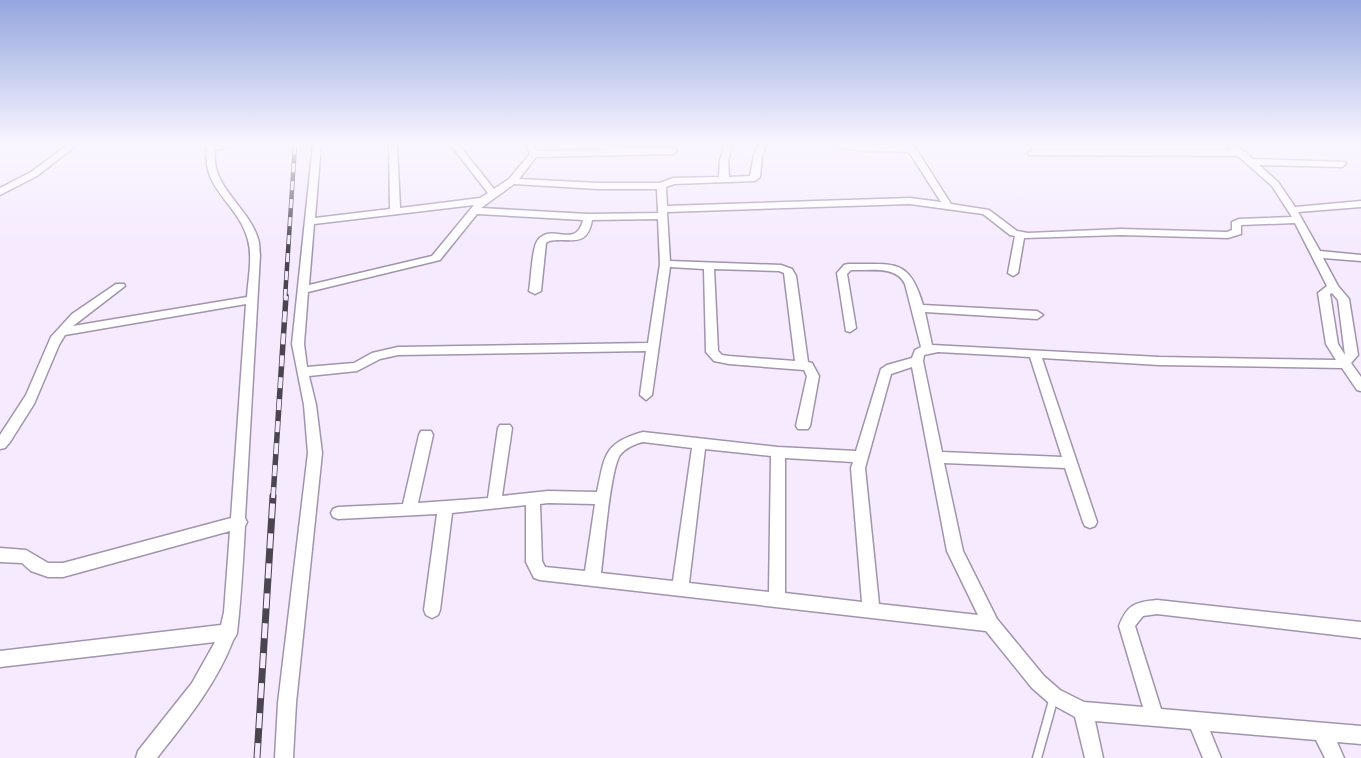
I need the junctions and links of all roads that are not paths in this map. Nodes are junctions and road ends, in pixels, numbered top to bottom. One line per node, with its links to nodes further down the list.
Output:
1 (24, 179): 12 (street)
2 (215, 179): 34 (street)
3 (313, 179): 23 (street)
4 (394, 179): 18 (street)
5 (482, 179): 13 (street)
6 (750, 179): 9 (street)
7 (931, 179): 16 (street)
8 (1270, 179): 17 (street)
9 (724, 180): 11 (street)
10 (512, 181): 11 (street); 13 (street)
11 (661, 186): 20 (street)
12 (0, 192)
13 (493, 194): 14 (street)
14 (483, 201): 18 (street); 19 (street)
15 (1361, 204): 17 (street)
16 (948, 206): 20 (street); 24 (street)
17 (1292, 210): 22 (street)
18 (395, 211): 23 (street)
19 (474, 211): 21 (street); 32 (street)
20 (663, 212): 21 (street); 27 (street)
21 (588, 216): 33 (street)
22 (1298, 220): 24 (street); 25 (street)
23 (311, 221): 32 (street)
24 (1020, 236): 29 (street)
25 (1316, 254): 26 (street); 31 (street)
26 (1361, 258)
27 (665, 264): 28 (street); 39 (street)
28 (709, 266): 43 (street); 43 (street)
29 (1013, 273)
30 (120, 286): 38 (street)
31 (1333, 287): 42 (street); 42 (street)
32 (303, 290): 44 (street)
33 (536, 291)
34 (252, 300): 38 (street); 62 (street)
35 (918, 308): 36 (street); 37 (street); 40 (street)
36 (1037, 315)
37 (850, 328)
38 (61, 332): 51 (street)
39 (654, 347): 44 (street); 46 (street)
40 (922, 355): 41 (street); 53 (street); 54 (street)
41 (1035, 355): 42 (street); 55 (street)
42 (1344, 364): 45 (street)
43 (802, 365): 47 (street)
44 (303, 372): 81 (street)
45 (1361, 387)
46 (646, 395)
47 (803, 426)
48 (505, 428): 58 (street)
49 (426, 434): 60 (street)
50 (699, 443): 52 (street); 56 (street); 66 (street)
51 (0, 444)
52 (778, 452): 53 (street); 67 (street)
53 (860, 457): 68 (street)
54 (936, 457): 55 (street); 70 (street)
55 (1071, 463): 63 (street)
56 (603, 498): 57 (street); 65 (street)
57 (533, 499): 58 (street); 65 (street)
58 (494, 503): 59 (street)
59 (445, 508): 60 (street); 69 (street)
60 (410, 510): 61 (street)
61 (338, 513)
62 (240, 522): 64 (street); 72 (street)
63 (1090, 522)
64 (0, 555)
65 (592, 580): 66 (street)
66 (680, 589): 67 (street)
67 (777, 599): 68 (street)
68 (871, 609): 70 (street)
69 (432, 610)
70 (991, 624): 74 (street)
71 (1361, 630): 76 (street)
72 (229, 632): 73 (street); 80 (street)
73 (0, 659)
74 (1054, 696): 75 (street); 82 (lane)
75 (1083, 711): 76 (street); 83 (street)
76 (1155, 717): 77 (street)
77 (1198, 721): 78 (street); 84 (street)
78 (1322, 732): 79 (street); 85 (street)
79 (1361, 735)
80 (145, 758)
81 (284, 758)
82 (1037, 758)
83 (1094, 758)
84 (1212, 758)
85 (1335, 758)

